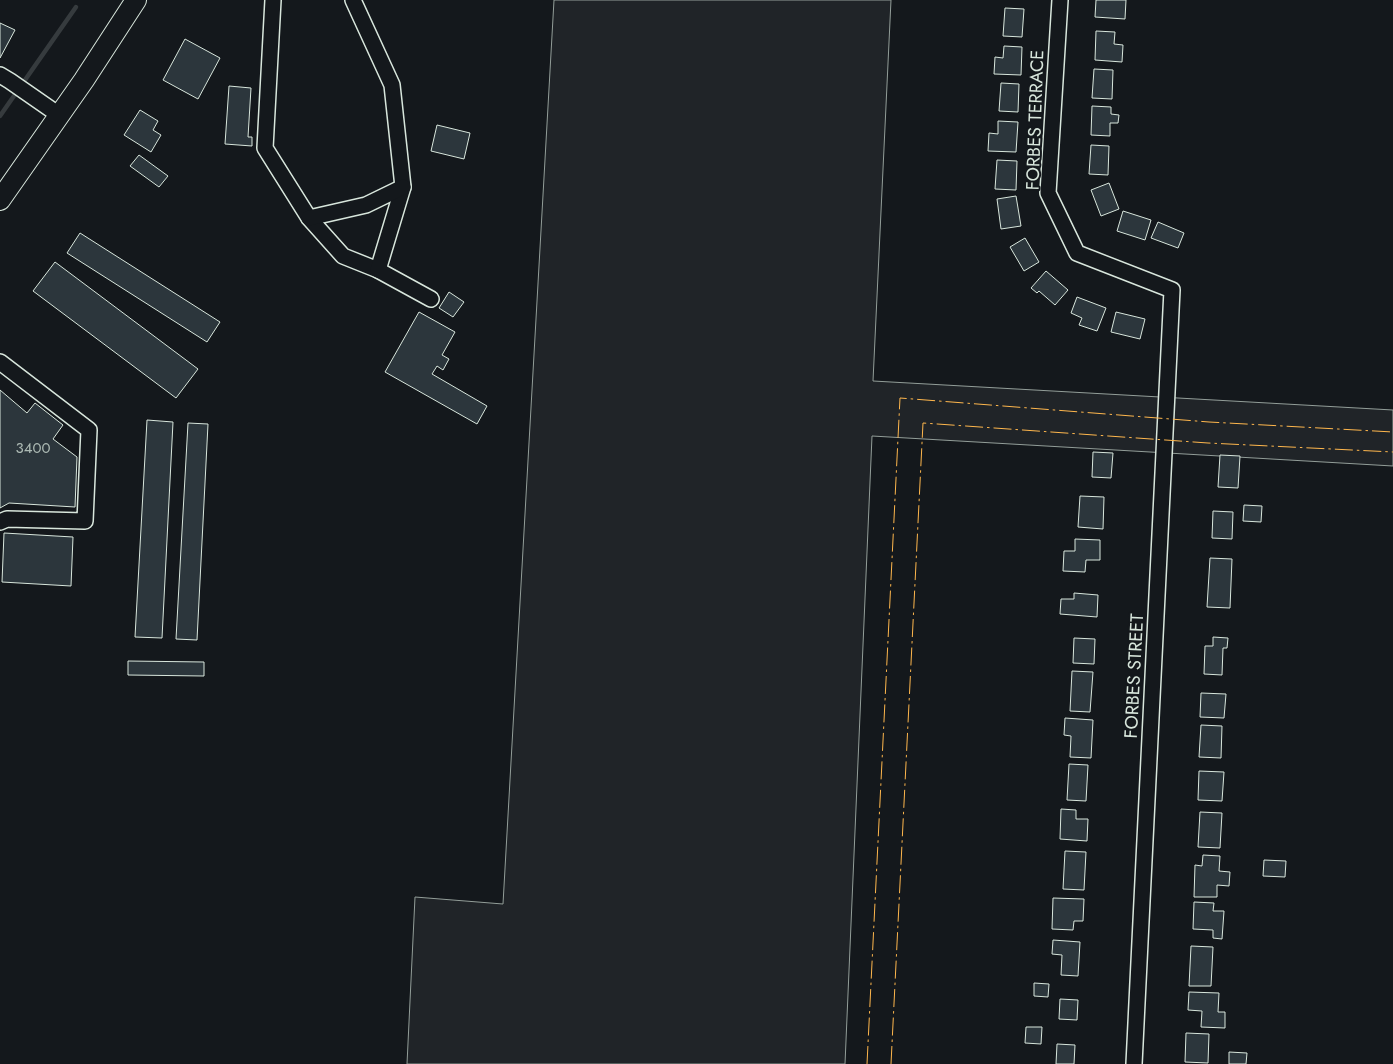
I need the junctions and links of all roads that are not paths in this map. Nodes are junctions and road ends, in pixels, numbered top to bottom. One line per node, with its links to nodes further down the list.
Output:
1 (136, 0): 6 (main road)
2 (273, 0): 9 (street)
3 (353, 0): 7 (street)
4 (1060, 0): 11 (street, FORBES TERRACE)
5 (0, 75): 6 (street)
6 (59, 115): 8 (main road)
7 (403, 187): 9 (street); 10 (street)
8 (0, 200)
9 (308, 218): 10 (street)
10 (378, 270): 12 (street)
11 (1172, 290): 15 (street, FORBES STREET)
12 (430, 299)
13 (0, 362): 14 (street)
14 (0, 522)
15 (1134, 1064)

